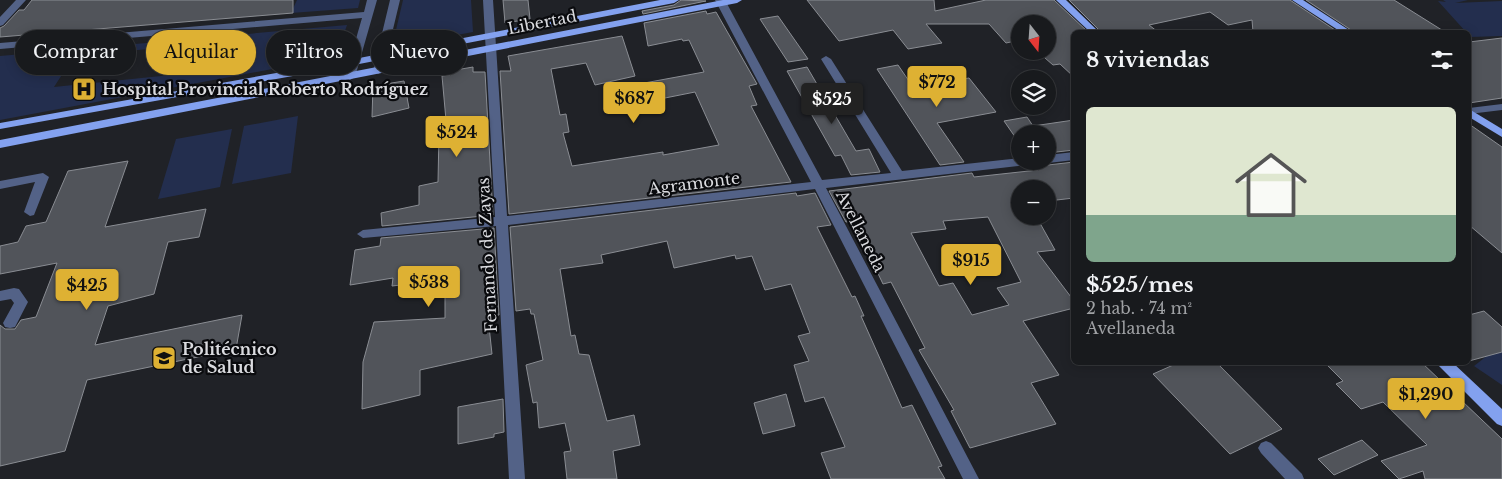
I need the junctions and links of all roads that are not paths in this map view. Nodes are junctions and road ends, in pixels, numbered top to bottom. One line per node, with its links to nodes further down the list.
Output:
1 (21, 0): 11 (street)
2 (372, 0): 10 (street)
3 (395, 0): 12 (street)
4 (488, 0): 16 (street, Fernando de Zayas)
5 (674, 0): 16 (main road, Libertad)
6 (737, 0): 9 (main road, Libertad)
7 (1060, 0): 13 (main road)
8 (1297, 0): 14 (main road)
9 (721, 2): 16 (main road, Libertad); 34 (street, Avellaneda)
10 (368, 15): 15 (street); 18 (street)
11 (0, 23)
12 (388, 30)
13 (1093, 30)
14 (1344, 30)
15 (361, 38)
16 (491, 42): 17 (main road, Libertad); 19 (main road, Libertad); 37 (street, Fernando de Zayas)
17 (467, 45)
18 (0, 46)
19 (467, 48)
20 (826, 59): 33 (street)
21 (371, 72): 23 (main road, Libertad)
22 (282, 75): 27 (main road, Libertad)
23 (350, 77): 29 (main road, Libertad)
24 (1502, 107): 25 (street)
25 (1471, 112)
26 (1471, 113): 28 (main road)
27 (0, 126)
28 (1502, 134)
29 (0, 144)
30 (1071, 156): 31 (street)
31 (1056, 158)
32 (1011, 163): 33 (street, Agramonte)
33 (899, 176): 34 (street, Agramonte)
34 (819, 185): 37 (street, Agramonte); 45 (street, Avellaneda)
35 (0, 186): 36 (street)
36 (30, 212)
37 (502, 221): 38 (street, Agramonte); 44 (street, Fernando de Zayas)
38 (363, 234)
39 (0, 296): 40 (street)
40 (10, 322)
41 (1445, 365): 42 (main road)
42 (1502, 419)
43 (1266, 448): 46 (street)
44 (517, 479)
45 (971, 479)
46 (1296, 479)

